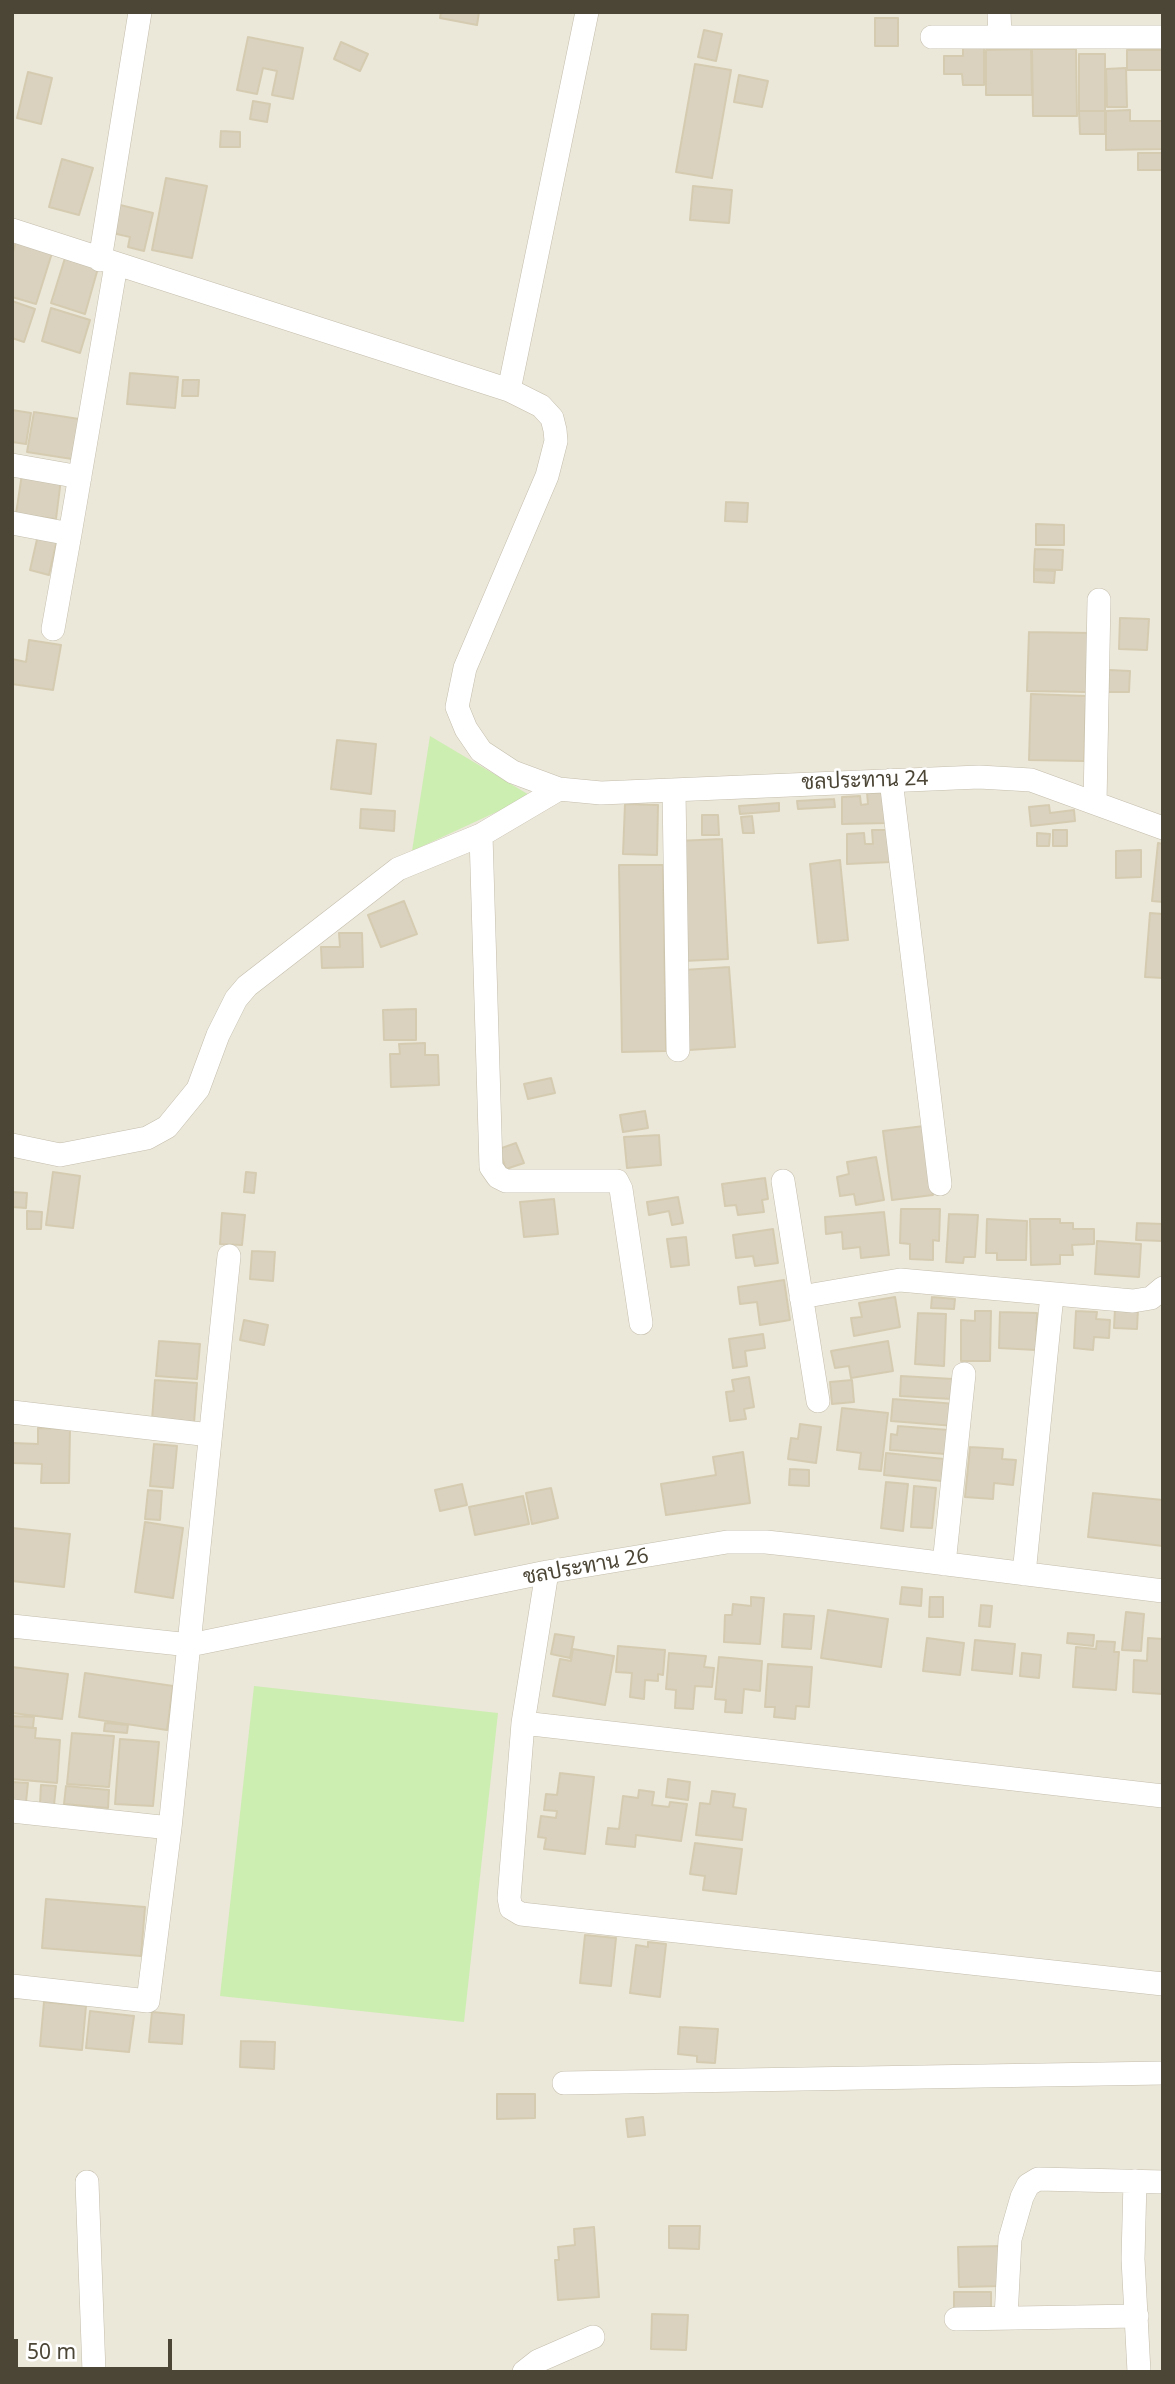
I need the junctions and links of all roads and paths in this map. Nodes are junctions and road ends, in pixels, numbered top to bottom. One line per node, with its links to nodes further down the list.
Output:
1 (140, 12): 8 (street)
2 (587, 12): 9 (street)
3 (999, 12): 5 (street)
4 (932, 37): 5 (street)
5 (1000, 37): 6 (street)
6 (1163, 37)
7 (12, 230): 8 (street, ชลประทาน 24)
8 (108, 262): 9 (street, ชลประทาน 24); 11 (street)
9 (509, 390): 17 (street, ชลประทาน 24)
10 (12, 465): 11 (street)
11 (80, 477): 13 (street)
12 (12, 523): 13 (street)
13 (70, 534): 15 (street)
14 (1099, 600): 19 (street)
15 (53, 629)
16 (891, 780): 18 (street, ชลประทาน 24); 19 (street, ชลประทาน 24); 25 (street)
17 (559, 789): 18 (street, ชลประทาน 24); 21 (street)
18 (674, 791): 22 (street)
19 (1095, 803): 20 (street, ชลประทาน 24)
20 (1163, 828)
21 (481, 835): 23 (street); 30 (street)
22 (678, 1051)
23 (12, 1146)
24 (783, 1181): 29 (street)
25 (940, 1184)
26 (229, 1255): 34 (street)
27 (1163, 1288): 28 (street)
28 (1052, 1295): 29 (street); 37 (street)
29 (801, 1297): 32 (street)
30 (641, 1323)
31 (964, 1374): 35 (street)
32 (818, 1401)
33 (12, 1412): 34 (street)
34 (210, 1436): 40 (street)
35 (944, 1564): 36 (street, ชลประทาน 26); 37 (street, ชลประทาน 26)
36 (547, 1572): 40 (street, ชลประทาน 26); 41 (street)
37 (1024, 1574): 38 (street, ชลประทาน 26)
38 (1163, 1591)
39 (12, 1626): 40 (street, ชลประทาน 26)
40 (190, 1645): 44 (street)
41 (523, 1723): 42 (street); 45 (street)
42 (1163, 1796)
43 (12, 1811): 44 (street)
44 (170, 1828): 46 (street)
45 (1163, 1984)
46 (12, 1986)
47 (1163, 2073): 48 (street)
48 (564, 2083)
49 (1135, 2181): 51 (street); 52 (street); 53 (street)
50 (87, 2182): 56 (street)
51 (1163, 2182)
52 (1137, 2316): 53 (street); 58 (street)
53 (1006, 2318): 54 (street)
54 (956, 2319)
55 (593, 2337): 57 (street)
56 (94, 2372)
57 (524, 2372)
58 (1139, 2372)

